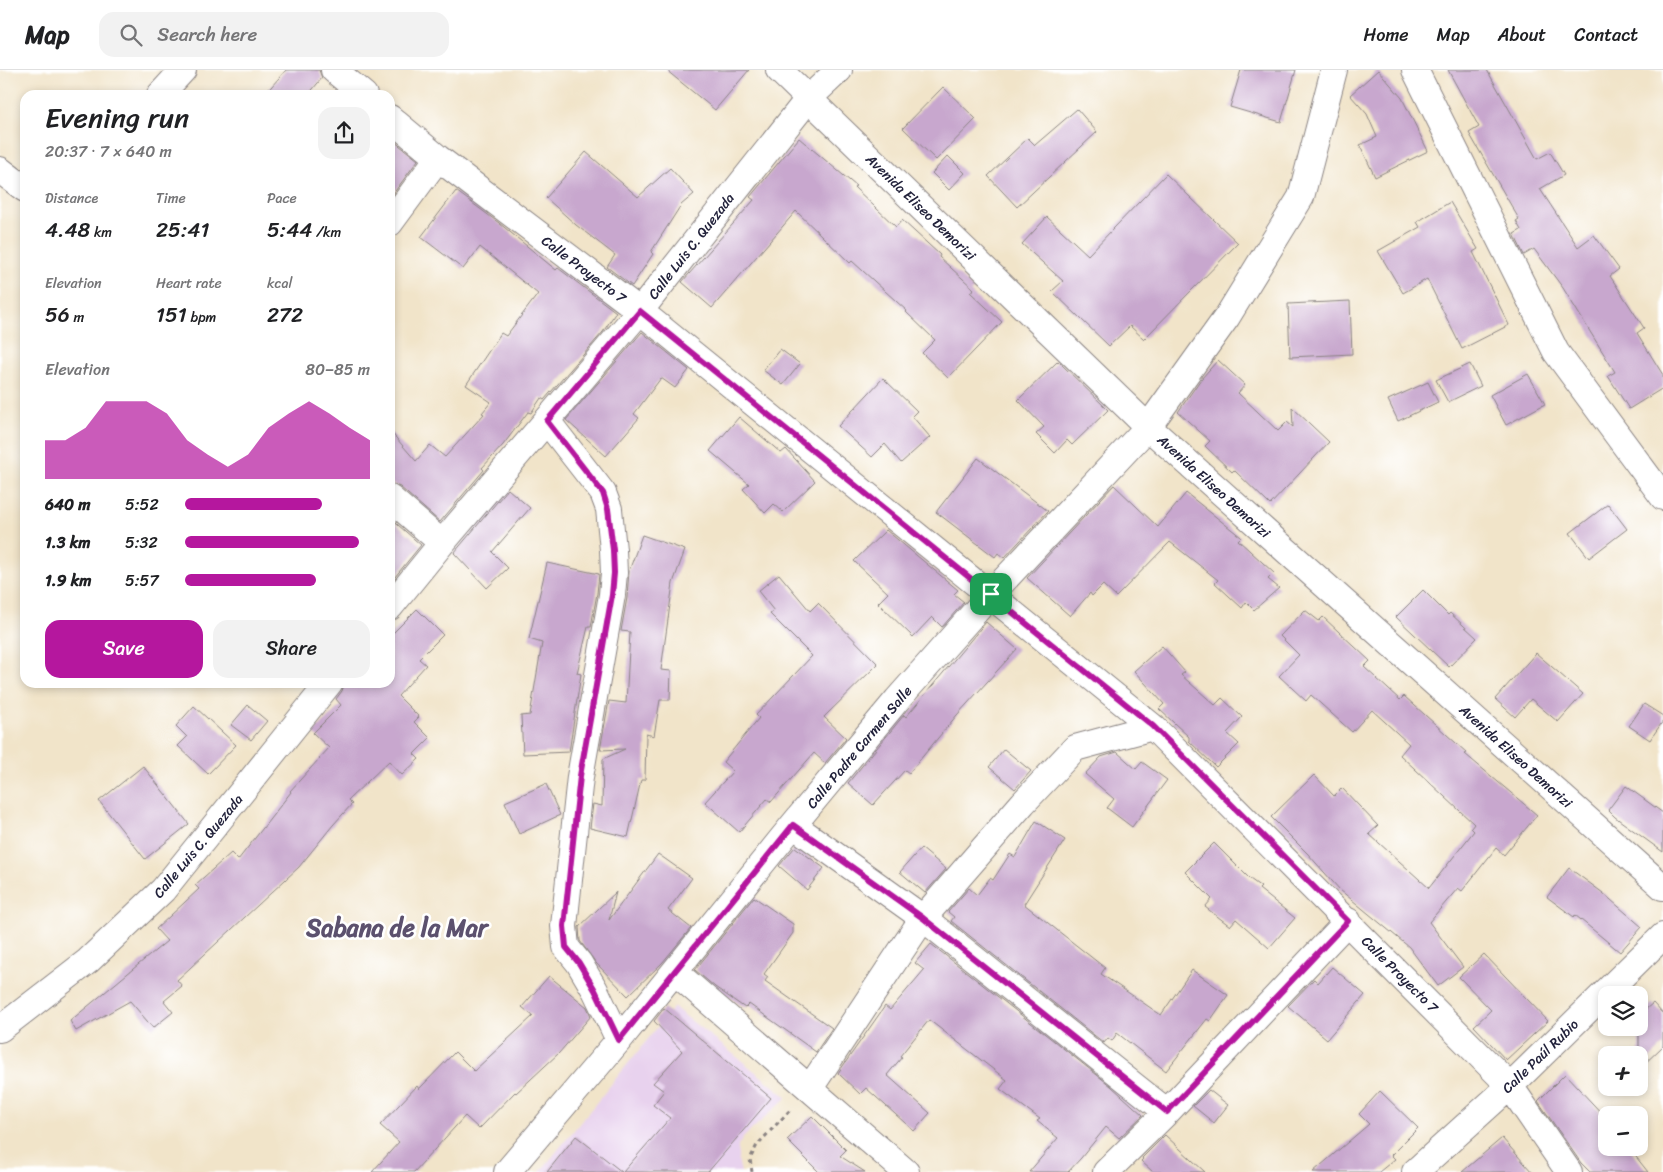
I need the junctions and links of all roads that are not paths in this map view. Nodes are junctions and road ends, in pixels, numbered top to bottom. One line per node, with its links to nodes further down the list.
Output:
1 (183, 70): 7 (street)
2 (334, 70): 8 (street)
3 (779, 70): 9 (street, Avenida Eliseo Demorizi)
4 (839, 70): 9 (street, Calle Luis C. Quezada)
5 (1334, 70): 17 (street, Calle Padre Carmen Salle)
6 (1415, 70): 18 (street)
7 (165, 90)
8 (358, 90)
9 (809, 98): 15 (street, Calle Luis C. Quezada); 17 (street, Avenida Eliseo Demorizi)
10 (395, 122): 11 (street, Calle Proyecto 7)
11 (438, 158): 14 (street); 15 (street, Calle Proyecto 7)
12 (0, 170): 13 (street)
13 (20, 185)
14 (395, 216)
15 (640, 311): 16 (street, Calle Luis C. Quezada); 21 (street, Calle Proyecto 7)
16 (547, 421): 20 (street, Calle Luis C. Quezada); 32 (street)
17 (1148, 427): 21 (street, Calle Padre Carmen Salle); 26 (street, Avenida Eliseo Demorizi)
18 (1663, 497)
19 (395, 502): 20 (street)
20 (442, 543): 22 (street, Calle Luis C. Quezada)
21 (991, 594): 24 (street, Calle Proyecto 7); 25 (street, Calle Padre Carmen Salle)
22 (395, 602)
23 (325, 688): 31 (street, Calle Luis C. Quezada)
24 (1153, 726): 27 (street); 28 (street, Calle Proyecto 7)
25 (793, 825): 27 (street); 30 (street, Calle Padre Carmen Salle)
26 (1663, 887)
27 (923, 918): 34 (street); 35 (street)
28 (1348, 921): 33 (street, Calle Proyecto 7); 35 (street)
29 (1663, 936): 33 (street, Calle Paúl Rubio)
30 (675, 972): 32 (street, Calle Padre Carmen Salle); 34 (street)
31 (0, 1029)
32 (619, 1040): 36 (street, Calle Padre Carmen Salle)
33 (1510, 1086): 39 (street, Calle Paúl Rubio); 40 (street, Calle Proyecto 7)
34 (810, 1088): 37 (street)
35 (1167, 1112): 38 (street)
36 (507, 1172)
37 (906, 1172)
38 (1106, 1172)
39 (1415, 1172)
40 (1569, 1172)

